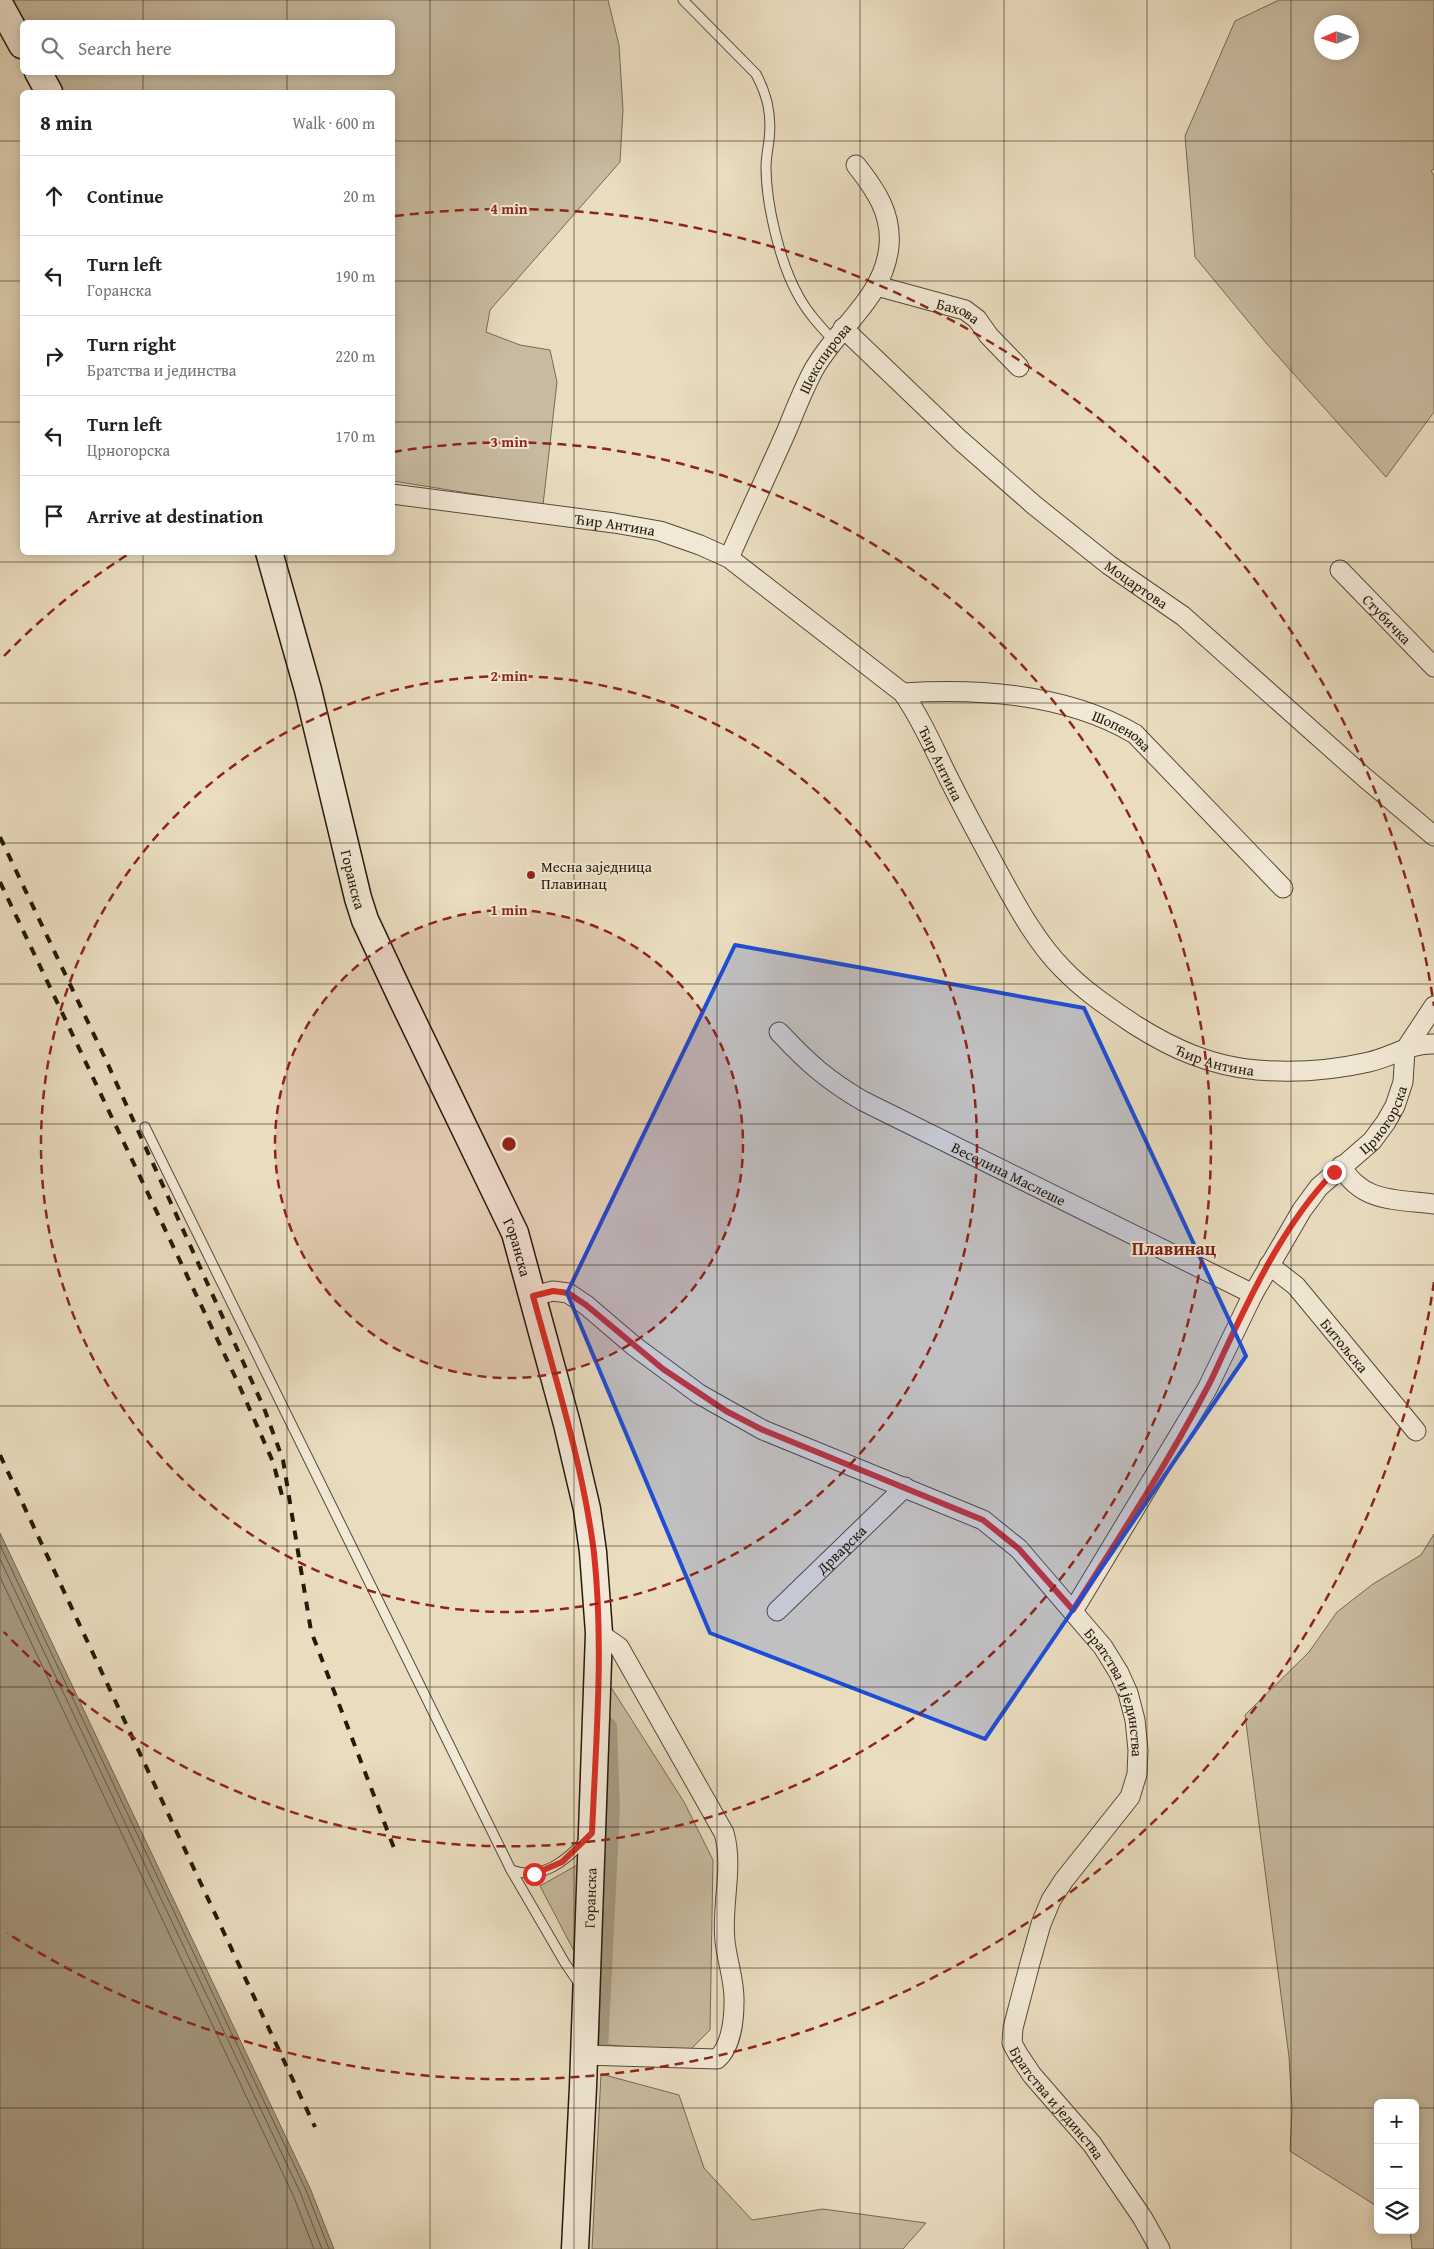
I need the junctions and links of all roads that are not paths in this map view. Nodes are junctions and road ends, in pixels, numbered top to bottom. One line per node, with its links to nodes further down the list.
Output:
1 (683, 0): 8 (lane)
2 (0, 5): 3 (main road)
3 (20, 41)
4 (40, 75): 5 (main road)
5 (48, 90)
6 (856, 165): 7 (street, Шекспирова)
7 (877, 286): 8 (street, Шекспирова); 9 (street, Бахова)
8 (838, 334): 12 (street, Шекспирова); 16 (street, Моцартова)
9 (1019, 367)
10 (395, 494): 12 (street, Ћир Антина)
11 (270, 555): 27 (main road, Горанска)
12 (729, 558): 15 (street, Ћир Антина)
13 (1340, 570): 14 (street, Стубичка)
14 (1434, 667)
15 (903, 693): 17 (street, Шопенова); 21 (street, Ћир Антина)
16 (1434, 836)
17 (1283, 888)
18 (1434, 1006): 21 (street)
19 (779, 1032): 26 (street, Веселина Маслеше)
20 (1434, 1044): 21 (street, Ћир Антина)
21 (1405, 1050): 23 (street, Црногорска)
22 (145, 1127): 34 (lane)
23 (1341, 1166): 24 (street); 25 (street, Црногорска)
24 (1434, 1204)
25 (1269, 1266): 26 (street, Црногорска); 28 (street, Битољска)
26 (1253, 1294): 30 (street, Црногорска)
27 (533, 1296): 29 (street, Братства и јединства); 32 (main road, Горанска)
28 (1416, 1431)
29 (904, 1487): 30 (street, Братства и јединства); 31 (street, Дрварска)
30 (1073, 1610): 38 (street, Братства и јединства)
31 (777, 1611)
32 (599, 1633): 33 (main road, Горанска); 36 (street)
33 (592, 1833): 34 (lane); 35 (main road, Горанска)
34 (512, 1870): 35 (lane)
35 (586, 1993): 36 (main road, Горанска)
36 (583, 2055): 37 (main road, Горанска)
37 (575, 2249)
38 (1160, 2249)

